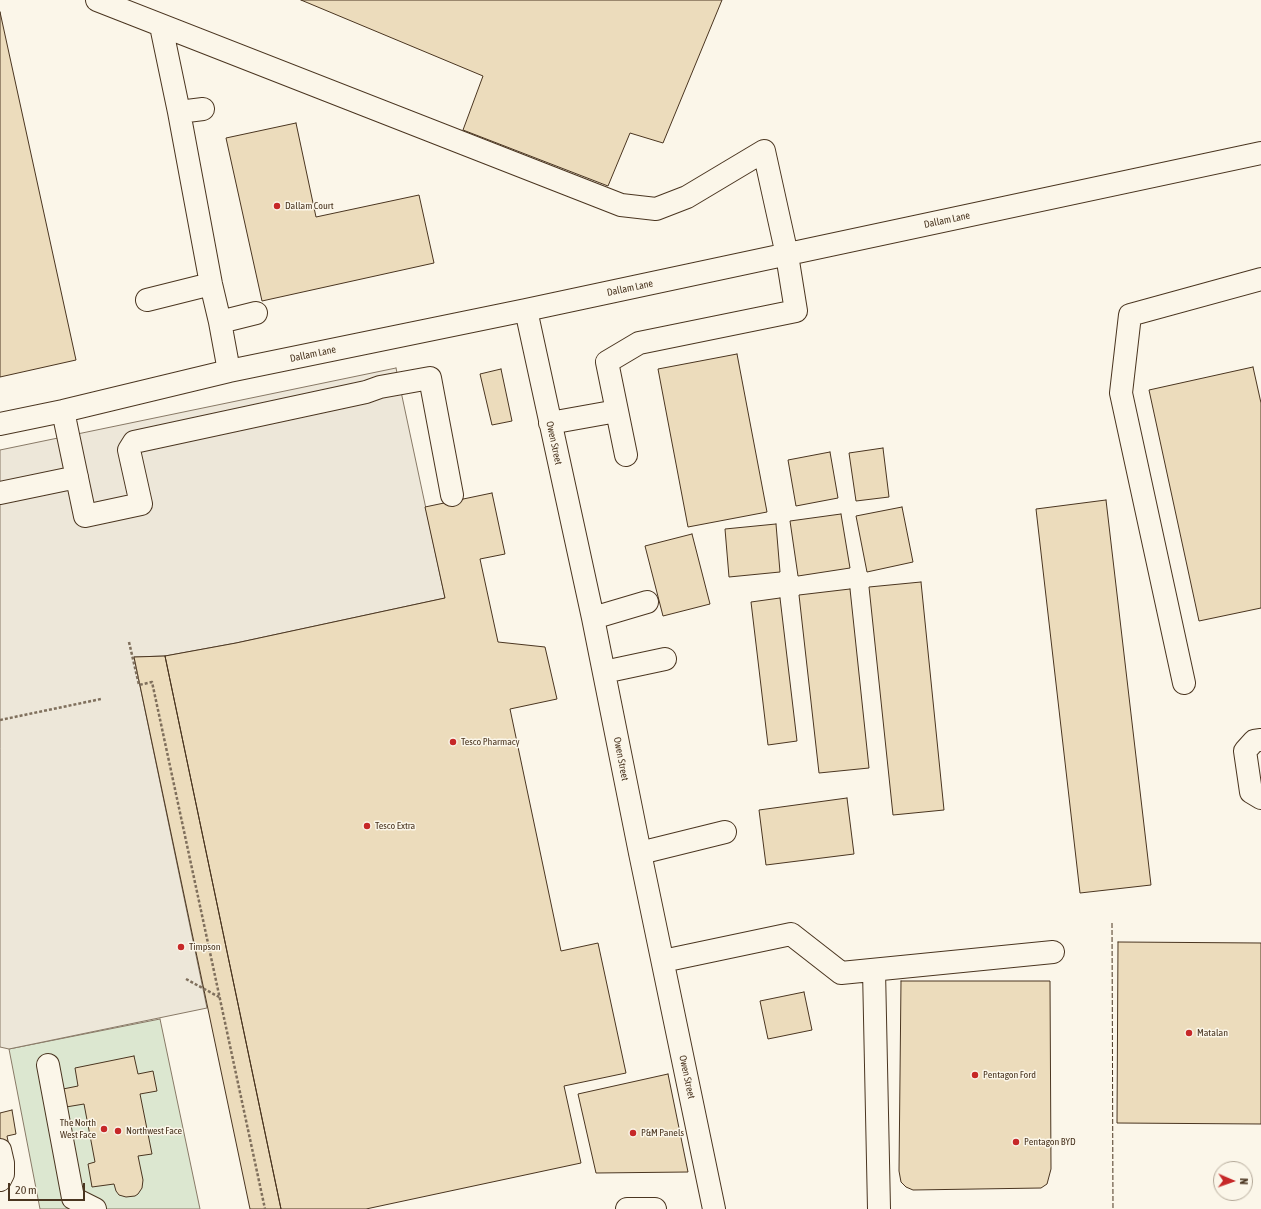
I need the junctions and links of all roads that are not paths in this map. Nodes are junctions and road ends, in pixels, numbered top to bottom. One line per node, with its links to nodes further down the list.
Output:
1 (96, 0): 2 (street)
2 (161, 26): 4 (street); 6 (street)
3 (203, 109): 4 (street)
4 (179, 112): 8 (street)
5 (1261, 153): 6 (street, Dallam Lane)
6 (787, 255): 10 (street, Dallam Lane); 15 (street)
7 (1261, 279): 26 (street)
8 (211, 284): 9 (street); 12 (street)
9 (146, 300)
10 (526, 310): 13 (street, Dallam Lane); 16 (street, Owen Street)
11 (256, 313): 12 (street)
12 (220, 322): 13 (street)
13 (229, 372): 14 (street, Dallam Lane)
14 (63, 411): 17 (street, Dallam Lane); 19 (street)
15 (617, 412): 16 (street); 18 (street)
16 (550, 423): 23 (street, Owen Street)
17 (0, 424)
18 (626, 455)
19 (77, 477): 20 (street); 21 (street)
20 (0, 493)
21 (452, 495)
22 (647, 602): 23 (street)
23 (593, 618): 25 (street, Owen Street)
24 (665, 659): 25 (street)
25 (604, 672): 30 (street, Owen Street)
26 (1184, 683)
27 (1261, 740): 28 (street)
28 (1261, 798)
29 (725, 832): 30 (street)
30 (640, 853): 32 (street, Owen Street)
31 (1053, 952): 33 (street)
32 (662, 961): 33 (street); 40 (street, Owen Street)
33 (874, 970): 41 (street)
34 (48, 1065): 37 (street)
35 (0, 1150): 36 (street)
36 (0, 1180)
37 (95, 1209)
38 (627, 1209): 39 (street)
39 (655, 1209)
40 (714, 1209)
41 (879, 1209)

